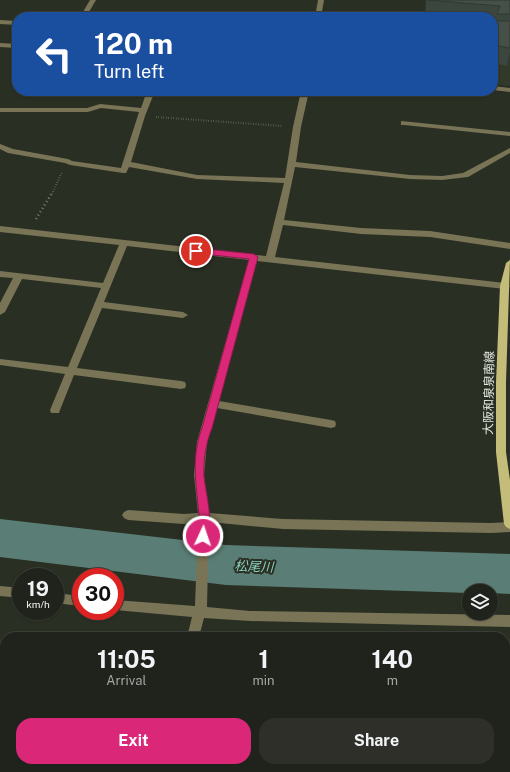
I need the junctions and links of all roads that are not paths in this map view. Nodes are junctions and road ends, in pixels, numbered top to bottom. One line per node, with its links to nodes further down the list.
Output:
1 (93, 0): 3 (street)
2 (321, 0): 4 (street)
3 (86, 12)
4 (319, 12)
5 (1, 23): 6 (street)
6 (12, 23)
7 (0, 45): 8 (street)
8 (12, 46)
9 (498, 89): 10 (street)
10 (510, 90)
11 (149, 96): 14 (street)
12 (304, 96): 22 (street)
13 (0, 110): 14 (street)
14 (142, 113): 21 (street)
15 (449, 119): 17 (street)
16 (404, 123): 17 (street)
17 (448, 128): 18 (street)
18 (510, 134)
19 (0, 146): 21 (street)
20 (510, 150): 22 (street)
21 (127, 164): 23 (street)
22 (291, 164): 23 (street)
23 (289, 181): 24 (street)
24 (280, 222): 27 (street); 29 (street)
25 (0, 229): 26 (street)
26 (124, 243): 28 (street); 33 (street)
27 (510, 246)
28 (254, 257): 29 (street); 41 (street)
29 (270, 258): 34 (street)
30 (510, 263): 34 (main road, 大阪和泉泉南線)
31 (0, 274): 32 (street)
32 (19, 276): 33 (street); 36 (street)
33 (106, 286): 35 (street)
34 (506, 286): 46 (main road, 大阪和泉泉南線)
35 (98, 305): 37 (street); 39 (street)
36 (0, 312)
37 (183, 316)
38 (0, 362): 39 (street)
39 (71, 371): 40 (street); 42 (street)
40 (181, 385)
41 (214, 404): 43 (street); 45 (street)
42 (55, 410)
43 (331, 424)
44 (128, 515): 45 (street)
45 (204, 519): 46 (street); 50 (street)
46 (510, 526)
47 (0, 590): 48 (street)
48 (12, 592)
49 (124, 605): 50 (street)
50 (200, 609): 51 (street); 52 (street)
51 (510, 621)
52 (194, 632)

